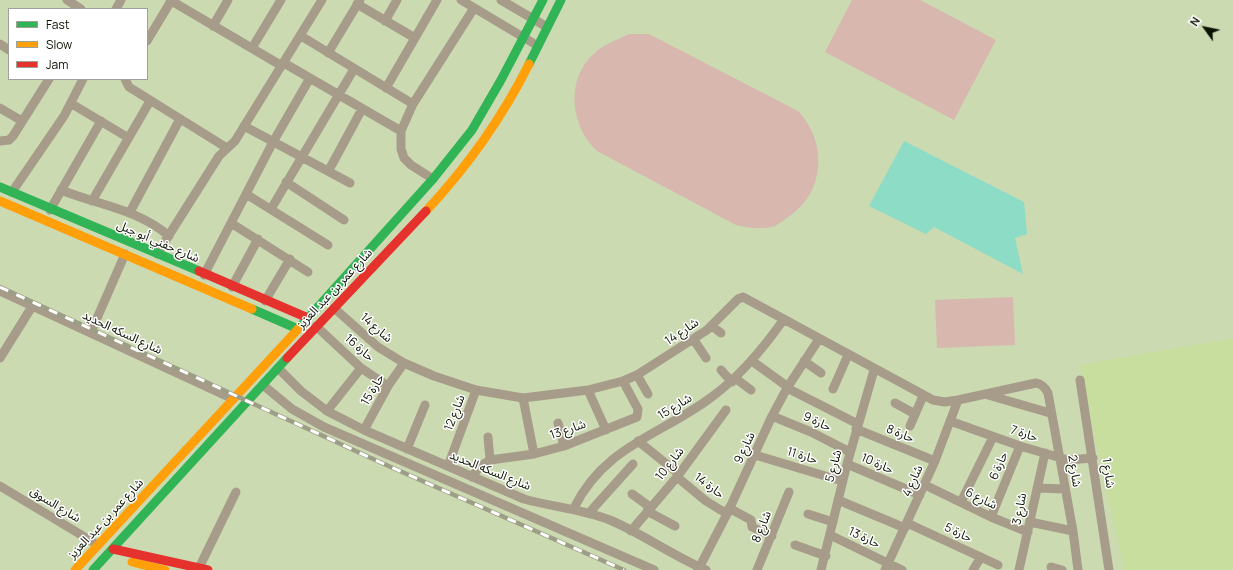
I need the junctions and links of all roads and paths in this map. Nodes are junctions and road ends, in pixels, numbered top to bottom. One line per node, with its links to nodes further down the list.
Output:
1 (67, 0): 14 (street)
2 (170, 0): 18 (street); 23 (street)
3 (228, 0): 18 (street)
4 (281, 0): 25 (street)
5 (322, 0): 20 (street)
6 (397, 0): 16 (street)
7 (438, 0): 21 (street)
8 (460, 0): 15 (street)
9 (501, 0): 13 (street)
10 (543, 0): 17 (main road, شارع عمر بن عبد العزيز)
11 (561, 0): 19 (main road, شارع عمر بن عبد العزيز)
12 (359, 2): 16 (street); 26 (street)
13 (512, 3): 17 (street)
14 (79, 8)
15 (474, 8): 22 (street); 37 (street)
16 (385, 20): 21 (street)
17 (534, 20): 19 (street); 22 (main road, شارع عمر بن عبد العزيز)
18 (213, 26): 25 (street)
19 (547, 27): 24 (main road, شارع عمر بن عبد العزيز)
20 (301, 36): 26 (street); 27 (street)
21 (415, 38): 33 (street)
22 (524, 38): 24 (street); 51 (main road, شارع عمر بن عبد العزيز)
23 (148, 39)
24 (538, 46): 77 (main road, شارع عمر بن عبد العزيز)
25 (252, 48): 27 (street)
26 (328, 53): 28 (street)
27 (283, 65): 29 (street); 43 (street)
28 (354, 69): 33 (street); 34 (street)
29 (310, 78): 34 (street); 47 (street)
30 (48, 80): 41 (street)
31 (83, 80): 36 (street)
32 (126, 80): 35 (street)
33 (386, 88): 37 (street)
34 (337, 95): 39 (street); 49 (street)
35 (150, 101): 40 (street); 45 (street)
36 (72, 104): 42 (street); 56 (street)
37 (413, 104): 44 (street)
38 (0, 108): 41 (street)
39 (362, 109): 44 (street); 50 (street)
40 (180, 119): 48 (street); 62 (street)
41 (22, 121): 46 (street)
42 (101, 121): 45 (street); 55 (street)
43 (244, 126): 47 (street); 48 (street)
44 (401, 131): 51 (street)
45 (128, 138): 59 (street)
46 (0, 141)
47 (273, 142): 49 (street); 57 (street)
48 (227, 148): 65 (street)
49 (302, 157): 50 (street); 52 (street)
50 (329, 170): 53 (street)
51 (433, 179): 78 (main road, شارع عمر بن عبد العزيز)
52 (286, 182): 60 (street); 63 (street)
53 (350, 182)
54 (0, 187): 56 (main road, شارع حفني أبو جبل)
55 (61, 190): 59 (street); 61 (street)
56 (12, 192): 61 (main road, شارع حفني أبو جبل)
57 (246, 194): 60 (street); 64 (street)
58 (0, 201): 68 (main road, شارع حفني أبو جبل)
59 (92, 201): 62 (street)
60 (271, 209): 67 (street)
61 (50, 210): 69 (main road, شارع حفني أبو جبل)
62 (130, 212): 65 (street)
63 (344, 220)
64 (231, 223): 66 (street); 72 (street)
65 (169, 236): 69 (street)
66 (258, 240): 70 (street); 73 (street)
67 (328, 245)
68 (125, 254): 82 (main road, شارع حفني أبو جبل); 83 (street)
69 (157, 254): 72 (main road, شارع حفني أبو جبل)
70 (290, 259): 71 (street); 75 (street)
71 (308, 272)
72 (204, 275): 73 (main road, شارع حفني أبو جبل)
73 (232, 287): 75 (main road, شارع حفني أبو جبل)
74 (0, 291): 76 (street, شارع السكه الحديد)
75 (265, 300): 78 (main road, شارع حفني أبو جبل)
76 (33, 305): 83 (street, شارع السكه الحديد); 88 (street)
77 (334, 308): 80 (main road, شارع عمر بن عبد العزيز); 92 (street, شارع 14)
78 (308, 318): 82 (main road, شارع عمر بن عبد العزيز)
79 (784, 319): 81 (street, شارع 14); 85 (street, شارع 14); 90 (street, شارع 15)
80 (316, 326): 93 (main road, شارع عمر بن عبد العزيز); 94 (street, حارة 16)
81 (712, 326): 84 (street); 86 (street, شارع 14)
82 (298, 329): 113 (main road, شارع عمر بن عبد العزيز)
83 (91, 332): 113 (street, شارع السكه الحديد)
84 (721, 333)
85 (819, 339): 87 (street, شارع 14); 91 (street, شارع 9)
86 (694, 340): 89 (street); 98 (street, شارع 14)
87 (848, 355): 96 (street, شارع 14); 106 (street)
88 (0, 358)
89 (706, 358)
90 (752, 361): 99 (street, شارع 15); 105 (street)
91 (804, 361): 97 (street); 105 (street, شارع 9)
92 (404, 363): 104 (street, حارة 15); 107 (street, شارع 14)
93 (278, 368): 103 (main road, شارع عمر بن عبد العزيز); 119 (street, شارع السكه الحديد)
94 (361, 368): 104 (street, حارة 16); 119 (street)
95 (721, 370): 99 (street)
96 (874, 370): 112 (street, شارع 14); 128 (street, شارع 5)
97 (821, 373)
98 (638, 375): 101 (street, شارع 14); 110 (street)
99 (733, 380): 109 (street); 133 (street, شارع 15)
100 (1080, 380): 142 (street, شارع 1)
101 (623, 381): 108 (street, شارع 14); 130 (street, شارع 13)
102 (1036, 383): 111 (street, شارع 14); 121 (street, شارع 2)
103 (263, 385): 124 (main road, شارع عمر بن عبد العزيز); 189 (street, شارع السكه الحديد)
104 (388, 386): 129 (street, حارة 15)
105 (787, 388): 123 (street, شارع 9); 128 (street)
106 (833, 389)
107 (476, 390): 114 (street, شارع 14); 147 (street, شارع 12)
108 (588, 390): 114 (street, شارع 14); 130 (street)
109 (751, 390)
110 (648, 394)
111 (987, 394): 115 (street, شارع 14); 121 (street)
112 (923, 396): 115 (street, شارع 14); 122 (street)
113 (233, 398): 120 (main road, شارع عمر بن عبد العزيز)
114 (524, 398): 138 (street)
115 (958, 400): 125 (street, شارع 4)
116 (896, 403): 122 (street)
117 (425, 404): 136 (street)
118 (726, 410): 148 (street, شارع 10)
119 (327, 411): 129 (street, شارع السكه الحديد)
120 (221, 412): 124 (main road); 176 (main road, شارع عمر بن عبد العزيز)
121 (1050, 413): 141 (street, شارع 2)
122 (915, 414): 127 (street)
123 (772, 416): 137 (street, حارة 9); 140 (street, شارع 9)
124 (232, 420): 178 (main road, شارع عمر بن عبد العزيز)
125 (950, 421): 131 (street, حارة 7); 144 (street, شارع 4)
126 (558, 423): 134 (street)
127 (910, 426)
128 (857, 427): 137 (street, شارع 5); 144 (street, حارة 8)
129 (364, 430): 136 (street, شارع السكه الحديد)
130 (606, 430): 134 (street, شارع 13)
131 (993, 436): 135 (street, حارة 7); 160 (street, حارة 6)
132 (488, 437): 143 (street)
133 (638, 441): 148 (street, حارة 14); 161 (street, شارع 15)
134 (564, 446): 138 (street, شارع 13)
135 (1020, 446): 139 (street, حارة 7); 166 (street, حارة 6)
136 (407, 449): 147 (street, شارع السكه الحديد)
137 (850, 452): 146 (street, شارع 5)
138 (534, 454): 143 (street, شارع 13)
139 (1045, 454): 141 (street, حارة 7); 153 (street, شارع 3)
140 (755, 455): 150 (street, حارة 11); 163 (street, شارع 9)
141 (1060, 458): 142 (street, حارة 7); 154 (street, شارع 2)
142 (1094, 458): 197 (street, شارع 1)
143 (490, 460): 149 (street)
144 (935, 460): 151 (street, شارع 4)
145 (633, 464): 164 (street)
146 (847, 464): 150 (street, شارع 5); 158 (street, حارة 10)
147 (448, 466): 149 (street, شارع السكه الحديد)
148 (678, 476): 162 (street, شارع 10); 163 (street, حارة 14)
149 (472, 477): 161 (street, شارع السكه الحديد)
150 (842, 481): 159 (street, شارع 5)
151 (925, 485): 158 (street, شارع 4); 160 (street, شارع 6)
152 (0, 486): 176 (street, شارع السوق)
153 (1036, 488): 154 (street); 168 (street, شارع 3)
154 (1065, 489): 172 (street, شارع 2)
155 (236, 492): 184 (street)
156 (789, 492): 175 (street, شارع 8)
157 (632, 494): 162 (street)
158 (920, 495): 169 (street, شارع 4)
159 (838, 500): 167 (street, شارع 5); 169 (street)
160 (961, 502): 166 (street, شارع 6)
161 (574, 508): 164 (street, شارع السكه الحديد)
162 (649, 509): 170 (street); 171 (street, شارع 10)
163 (728, 511): 175 (street, حارة 14); 185 (street, شارع 9)
164 (589, 513): 171 (street, شارع السكه الحديد)
165 (808, 514): 167 (street)
166 (991, 517): 173 (street, شارع 6)
167 (833, 522): 174 (street, شارع 5)
168 (1030, 522): 172 (street); 173 (street, شارع 3)
169 (906, 525): 180 (street, حارة 5); 182 (street, شارع 4)
170 (675, 526)
171 (631, 531): 185 (street, شارع السكه الحديد)
172 (1073, 531): 196 (street, شارع 2)
173 (1028, 532): 194 (street, شارع 3)
174 (830, 535): 179 (street, شارع 5); 182 (street, حارة 13)
175 (772, 536): 190 (street, شارع 8)
176 (98, 545): 186 (main road, شارع عمر بن عبد العزيز)
177 (795, 545): 179 (street)
178 (110, 552): 184 (main road); 187 (main road, شارع عمر بن عبد العزيز); 188 (main road)
179 (826, 556): 191 (street, شارع 5)
180 (981, 557): 181 (street, حارة 5); 193 (street)
181 (998, 565)
182 (887, 566): 192 (street, حارة 13)
183 (1050, 567): 195 (street)
184 (202, 569)
185 (701, 569)
186 (75, 570)
187 (93, 570)
188 (165, 570)
189 (654, 570)
190 (757, 570)
191 (821, 570)
192 (902, 570)
193 (973, 570)
194 (1019, 570)
195 (1062, 570)
196 (1078, 570)
197 (1109, 570)

